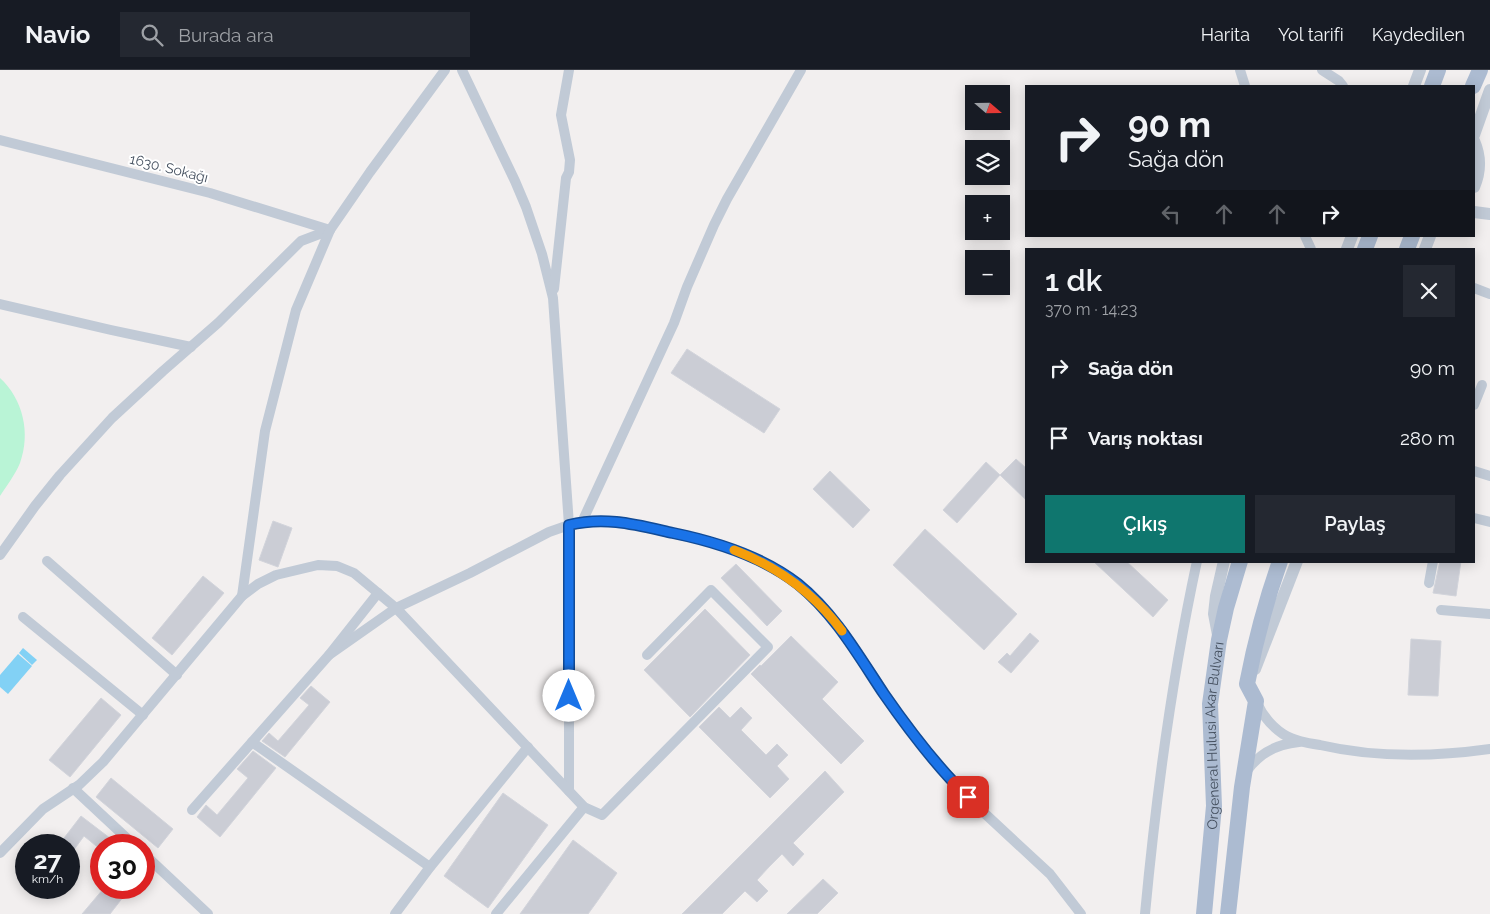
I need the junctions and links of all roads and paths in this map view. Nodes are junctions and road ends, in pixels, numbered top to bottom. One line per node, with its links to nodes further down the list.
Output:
1 (445, 70): 24 (street)
2 (462, 70): 27 (street)
3 (569, 70): 27 (street)
4 (801, 70): 35 (street)
5 (1240, 70): 10 (street)
6 (1322, 70): 11 (street)
7 (1420, 70): 12 (street)
8 (1438, 70): 13 (main road)
9 (1480, 70): 14 (main road)
10 (1245, 85)
11 (1343, 85)
12 (1414, 85)
13 (1432, 85)
14 (1473, 85)
15 (1490, 90): 16 (street)
16 (1475, 132)
17 (0, 140): 24 (street, 1630. Sokağı)
18 (1475, 144): 19 (street)
19 (1479, 157): 20 (street); 21 (street)
20 (1490, 166)
21 (1475, 184)
22 (1475, 212): 23 (street)
23 (1490, 214)
24 (330, 230): 29 (street); 48 (street)
25 (1475, 288): 26 (street)
26 (1490, 294)
27 (553, 298): 37 (street)
28 (0, 304): 29 (street)
29 (191, 347): 38 (street)
30 (1482, 385): 31 (street)
31 (1475, 402)
32 (1475, 471): 33 (street)
33 (1490, 476)
34 (1475, 518): 36 (street)
35 (582, 522): 37 (street); 76 (street)
36 (1490, 522)
37 (569, 525): 49 (street); 66 (street)
38 (0, 555)
39 (47, 561): 56 (street)
40 (1197, 563): 77 (street)
41 (1224, 563): 53 (street)
42 (1239, 563): 53 (main road, Orgeneral Hulusi Akar Bulvarı)
43 (1279, 563): 57 (main road, Orgeneral Hulusi Akar Bulvarı)
44 (1296, 563): 57 (street)
45 (1433, 563): 46 (street)
46 (1430, 583)
47 (378, 593): 48 (street); 49 (street); 54 (street)
48 (242, 596): 56 (street)
49 (396, 608): 54 (street); 62 (street)
50 (1441, 610): 51 (street)
51 (1490, 614)
52 (23, 617): 59 (street)
53 (1219, 640): 78 (main road, Orgeneral Hulusi Akar Bulvarı)
54 (329, 654): 60 (street)
55 (647, 655): 67 (street)
56 (177, 675): 59 (street)
57 (1247, 684): 58 (main road, Orgeneral Hulusi Akar Bulvarı)
58 (1256, 701): 61 (street); 64 (main road, Orgeneral Hulusi Akar Bulvarı)
59 (143, 715): 65 (street)
60 (252, 742): 68 (street); 72 (street)
61 (1302, 742): 63 (street); 64 (street)
62 (528, 747): 66 (street); 72 (street)
63 (1490, 749)
64 (1244, 776): 79 (main road, Orgeneral Hulusi Akar Bulvarı)
65 (73, 788): 69 (street); 70 (street)
66 (569, 791): 67 (street)
67 (584, 807): 75 (street)
68 (192, 810)
69 (122, 834)
70 (0, 853)
71 (155, 864): 73 (street)
72 (430, 867): 74 (street)
73 (208, 914)
74 (395, 914)
75 (496, 914)
76 (1081, 914)
77 (1145, 914)
78 (1204, 914)
79 (1228, 914)

